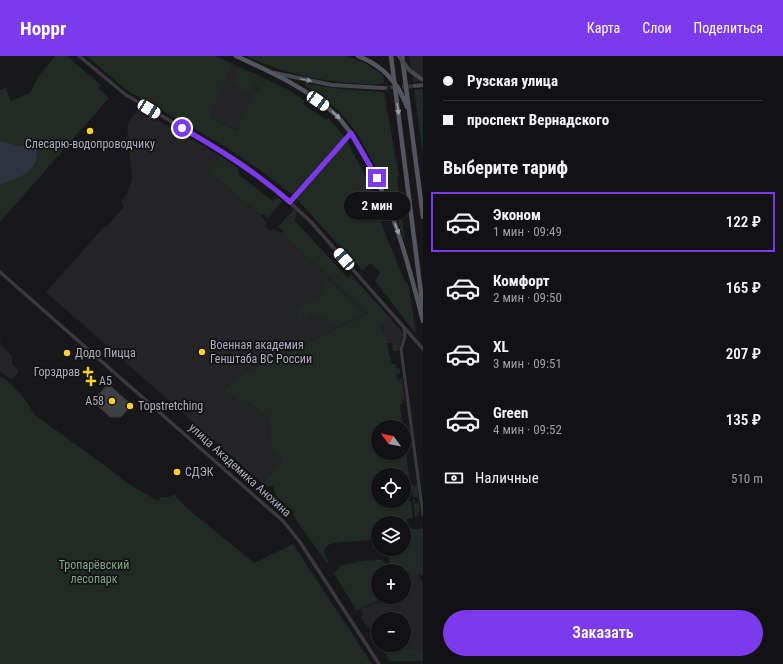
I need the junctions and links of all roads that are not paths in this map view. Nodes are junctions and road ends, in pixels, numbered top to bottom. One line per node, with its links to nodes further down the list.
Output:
1 (79, 56): 14 (street)
2 (236, 56): 7 (main road)
3 (358, 56): 12 (main road)
4 (390, 56): 17 (main road, one-way to 17, bridge)
5 (399, 56): 8 (main road, bridge)
6 (402, 56): 12 (main road)
7 (268, 71): 11 (main road, one-way to 11); 13 (main road, one-way to 13)
8 (423, 80)
9 (423, 85): 10 (main road)
10 (414, 86)
11 (384, 88)
12 (410, 114): 15 (main road)
13 (351, 133): 14 (street); 18 (main road, one-way to 18)
14 (290, 202): 19 (street)
15 (423, 217)
16 (0, 272): 22 (street, улица Академика Анохина)
17 (423, 313)
18 (423, 320)
19 (404, 329): 20 (street); 21 (street)
20 (423, 349)
21 (423, 515)
22 (379, 664)

